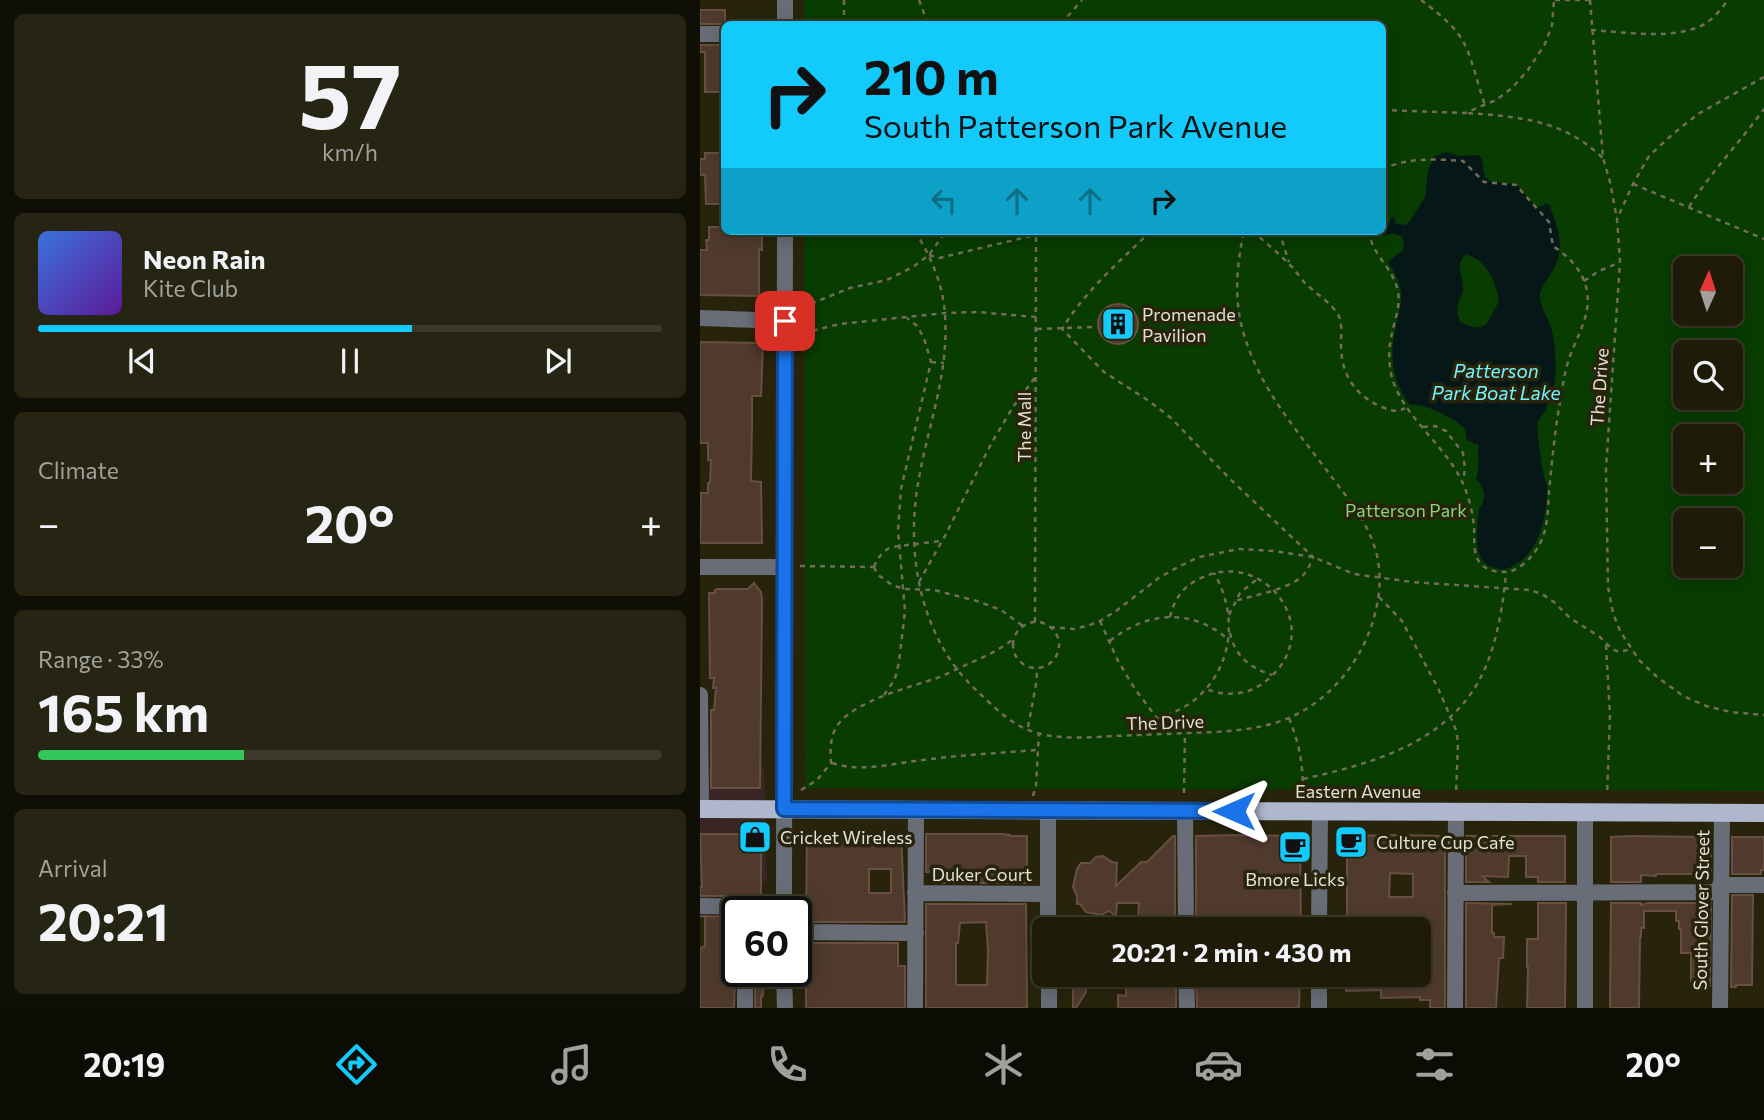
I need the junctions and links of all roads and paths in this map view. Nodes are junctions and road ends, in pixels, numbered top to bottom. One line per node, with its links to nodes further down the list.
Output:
1 (785, 0): 9 (street)
2 (844, 0): 10 (path)
3 (919, 0): 11 (path)
4 (1082, 0): 12 (path)
5 (1421, 0): 17 (path)
6 (1555, 0): 7 (path); 17 (path)
7 (1590, 0): 13 (path, The Drive)
8 (1728, 0): 13 (path)
9 (785, 21)
10 (844, 21)
11 (927, 21)
12 (1064, 21)
13 (1591, 30): 21 (path, The Drive)
14 (700, 34): 15 (street)
15 (721, 34)
16 (1764, 77): 23 (path, The Drive)
17 (1485, 105): 20 (path)
18 (1764, 109): 24 (path)
19 (1386, 110): 20 (path)
20 (1465, 113): 21 (path)
21 (1603, 158): 25 (path, The Drive)
22 (1386, 168): 40 (path)
23 (1633, 184): 24 (path); 25 (path, The Drive)
24 (1689, 207): 36 (path)
25 (1617, 219): 38 (path, The Drive)
26 (785, 235): 46 (street)
27 (917, 235): 37 (path, The Drive)
28 (943, 235): 37 (path)
29 (1026, 235): 37 (path)
30 (1037, 235): 43 (path, The Mall)
31 (1147, 235): 49 (path)
32 (1243, 235): 67 (path, The Drive)
33 (1256, 235): 39 (path)
34 (1280, 235): 39 (path)
35 (1369, 235): 54 (path)
36 (1764, 239)
37 (929, 255): 41 (path); 42 (path, The Drive)
38 (1620, 262): 40 (path); 87 (path, The Drive)
39 (1290, 265): 54 (path)
40 (1584, 281): 66 (path)
41 (803, 311)
42 (945, 313): 43 (path); 45 (path); 52 (path, The Drive)
43 (1037, 317): 48 (path, The Mall)
44 (700, 318): 46 (street)
45 (907, 318): 50 (path); 51 (path)
46 (785, 321): 62 (street)
47 (1095, 327): 49 (path)
48 (1037, 329): 49 (path); 53 (path, The Mall)
49 (1062, 329): 60 (path)
50 (803, 339)
51 (931, 362): 52 (path); 59 (path)
52 (944, 363): 58 (path, The Drive)
53 (1036, 376): 57 (path); 79 (path, The Mall)
54 (1407, 407): 55 (path)
55 (1423, 427): 56 (path); 56 (path)
56 (1463, 483): 66 (path)
57 (942, 541): 58 (path); 69 (path)
58 (914, 545): 59 (path); 69 (path, The Drive)
59 (899, 546): 64 (path); 72 (path)
60 (1313, 557): 67 (path); 73 (path); 78 (path)
61 (700, 567): 62 (street)
62 (784, 567): 114 (street)
63 (802, 567): 64 (path)
64 (874, 567): 72 (path)
65 (1213, 573): 68 (path); 76 (path); 77 (path)
66 (1506, 573): 71 (path)
67 (1380, 577): 71 (path); 74 (path, The Drive)
68 (1258, 579): 73 (path); 75 (path)
69 (919, 582): 70 (path, The Drive)
70 (920, 588): 72 (path); 80 (path); 88 (path, The Drive)
71 (1504, 588): 86 (path); 96 (path)
72 (904, 589): 93 (path)
73 (1273, 590): 75 (path); 90 (path)
74 (1379, 597): 95 (path, The Drive); 96 (path)
75 (1235, 601): 76 (path)
76 (1229, 615): 81 (path)
77 (1170, 617): 84 (path); 85 (path)
78 (1100, 621): 82 (path); 85 (path)
79 (1035, 622): 80 (path); 82 (path)
80 (1023, 626): 83 (path)
81 (1229, 626): 84 (path); 90 (path)
82 (1049, 627): 89 (path)
83 (1013, 639): 88 (path); 89 (path)
84 (1229, 639): 91 (path)
85 (1110, 641): 97 (path)
86 (1606, 645): 87 (path); 110 (path)
87 (1632, 649): 94 (path, The Drive)
88 (957, 668): 93 (path); 98 (path, The Drive)
89 (1036, 668): 98 (path)
90 (1273, 675): 91 (path)
91 (1206, 689): 97 (path)
92 (700, 695): 113 (street)
93 (884, 695): 103 (path)
94 (1764, 715)
95 (1289, 718): 101 (path, The Drive); 104 (path)
96 (1451, 718): 104 (path); 112 (path)
97 (1157, 719): 100 (path)
98 (1028, 729): 99 (path, The Drive)
99 (1038, 733): 100 (path, The Drive); 102 (path)
100 (1169, 733): 101 (path, The Drive)
101 (1185, 733): 111 (path)
102 (1037, 750): 103 (path); 107 (path)
103 (831, 762): 105 (path)
104 (1303, 779): 108 (path)
105 (807, 788): 106 (path); 109 (path)
106 (801, 790)
107 (1035, 793)
108 (1303, 794)
109 (808, 795)
110 (1608, 795)
111 (1184, 802): 116 (main road, Eastern Avenue); 117 (main road, Eastern Avenue); 131 (street)
112 (1456, 803): 117 (main road, Eastern Avenue); 118 (main road, Eastern Avenue); 125 (street)
113 (700, 809): 114 (main road, Eastern Avenue)
114 (784, 809): 115 (main road, Eastern Avenue); 127 (street)
115 (916, 810): 116 (main road, Eastern Avenue); 124 (street)
116 (1048, 810): 126 (street)
117 (1320, 811): 132 (street)
118 (1586, 813): 119 (main road, Eastern Avenue); 123 (street)
119 (1722, 813): 120 (main road, Eastern Avenue); 122 (street, South Glover Street)
120 (1764, 813)
121 (1764, 885): 122 (street)
122 (1720, 888): 123 (street); 148 (street, South Glover Street)
123 (1585, 892): 125 (street); 147 (street)
124 (915, 893): 126 (street, Duker Court); 134 (street)
125 (1455, 893): 146 (street)
126 (1048, 894): 130 (street)
127 (784, 896)
128 (700, 906): 129 (street)
129 (721, 906)
130 (1048, 917)
131 (1186, 917)
132 (1319, 917)
133 (812, 932): 134 (street)
134 (916, 933): 142 (street)
135 (745, 987): 140 (street)
136 (784, 987): 141 (street)
137 (1049, 987): 143 (street)
138 (1186, 987): 144 (street)
139 (1319, 987): 145 (street)
140 (745, 1008)
141 (785, 1008)
142 (915, 1008)
143 (1049, 1008)
144 (1186, 1008)
145 (1319, 1008)
146 (1455, 1008)
147 (1585, 1008)
148 (1720, 1008)

